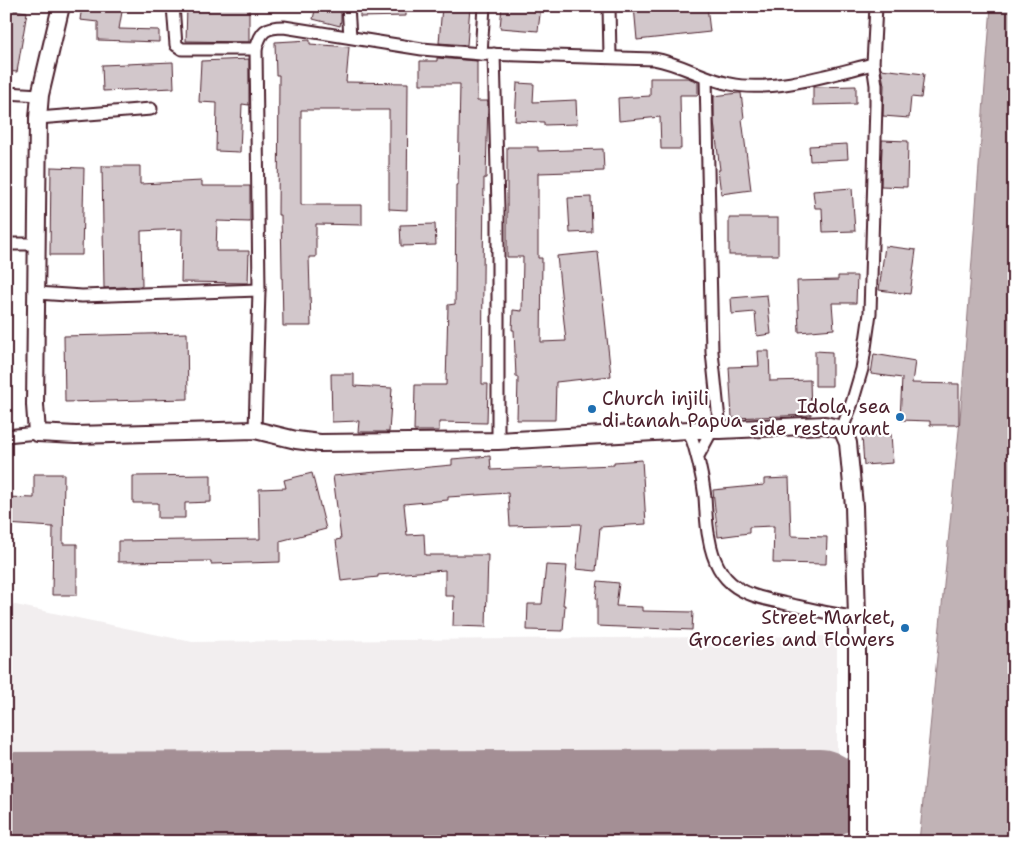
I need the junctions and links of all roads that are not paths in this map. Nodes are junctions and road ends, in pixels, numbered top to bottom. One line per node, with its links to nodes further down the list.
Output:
1 (61, 6): 15 (street)
2 (173, 6): 8 (street)
3 (348, 6): 7 (street)
4 (484, 6): 9 (street)
5 (609, 6): 11 (street)
6 (876, 6): 12 (street)
7 (350, 37): 8 (street); 9 (street)
8 (256, 49): 20 (street)
9 (481, 54): 10 (street)
10 (494, 54): 11 (street); 28 (street)
11 (610, 57): 13 (street)
12 (873, 64): 13 (street); 22 (street)
13 (706, 78): 25 (street)
14 (6, 93): 15 (street)
15 (40, 95): 17 (street)
16 (151, 109): 17 (street)
17 (38, 118): 19 (street)
18 (6, 244): 19 (street)
19 (36, 244): 21 (street)
20 (259, 290): 21 (street); 23 (street)
21 (37, 293): 26 (street)
22 (842, 428): 25 (street); 30 (street)
23 (255, 430): 26 (street); 28 (street)
24 (689, 430): 25 (street); 28 (street); 29 (street)
25 (716, 430): 29 (street)
26 (37, 434): 27 (street)
27 (6, 436)
28 (498, 441)
29 (698, 456): 30 (street)
30 (857, 618): 31 (street)
31 (856, 842)

